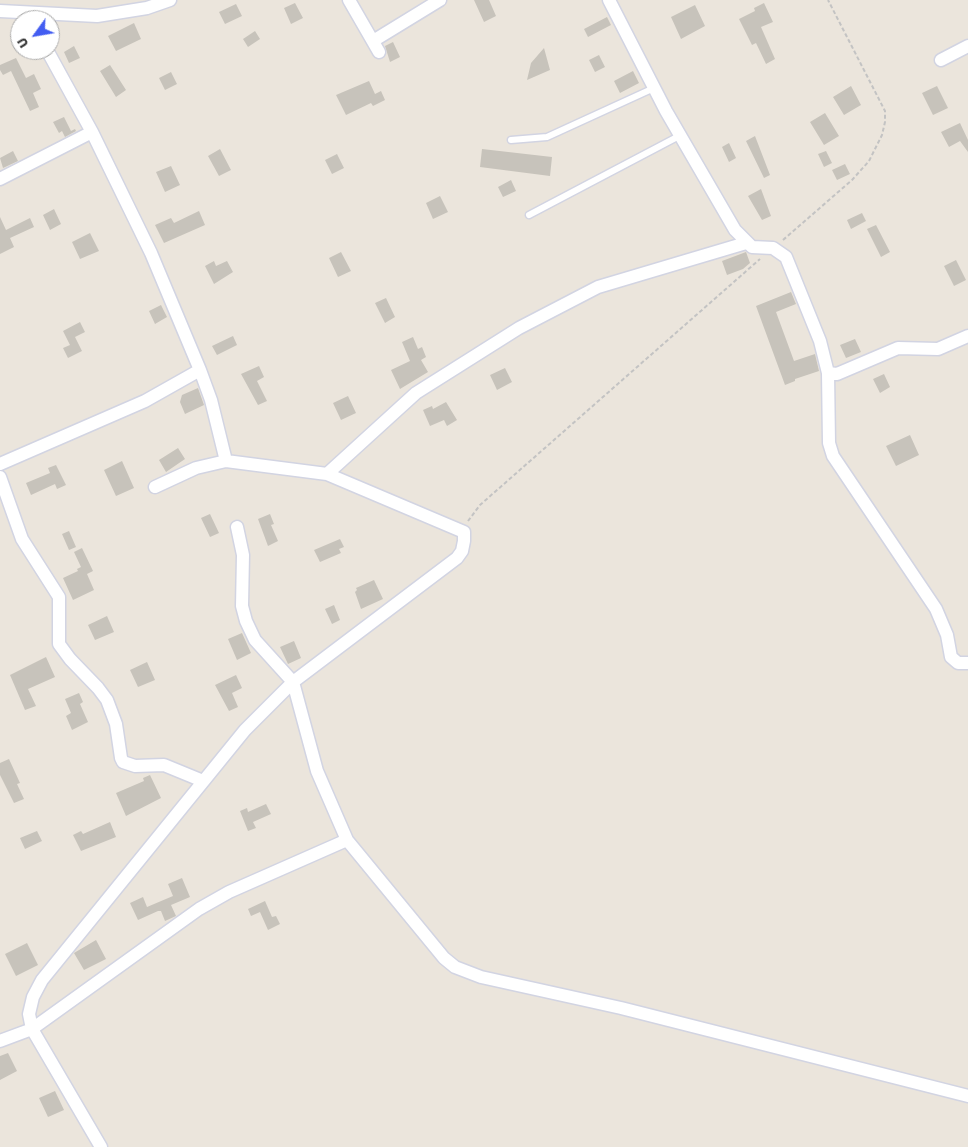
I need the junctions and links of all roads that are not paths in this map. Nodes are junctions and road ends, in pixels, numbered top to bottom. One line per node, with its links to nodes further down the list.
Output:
1 (170, 0): 7 (street)
2 (348, 0): 3 (street)
3 (440, 0)
4 (610, 0): 11 (street)
5 (10, 6): 6 (street)
6 (0, 11)
7 (60, 16)
8 (968, 46): 10 (street)
9 (52, 60): 12 (street)
10 (941, 60)
11 (654, 88): 13 (street); 14 (lane)
12 (92, 132): 15 (street); 19 (street)
13 (681, 135): 16 (lane); 17 (street)
14 (510, 140)
15 (0, 179)
16 (529, 214)
17 (746, 243): 20 (street); 23 (street)
18 (968, 336): 20 (street)
19 (200, 370): 21 (street); 22 (street)
20 (828, 373): 27 (street)
21 (226, 461): 23 (street); 25 (street)
22 (0, 464)
23 (327, 474): 28 (street)
24 (0, 477): 29 (street)
25 (155, 488)
26 (238, 527): 28 (street)
27 (968, 663)
28 (293, 682): 29 (street); 30 (street)
29 (203, 781): 31 (street)
30 (346, 840): 31 (street); 33 (street)
31 (32, 1029): 32 (street); 34 (street)
32 (1, 1039)
33 (968, 1096)
34 (101, 1147)

